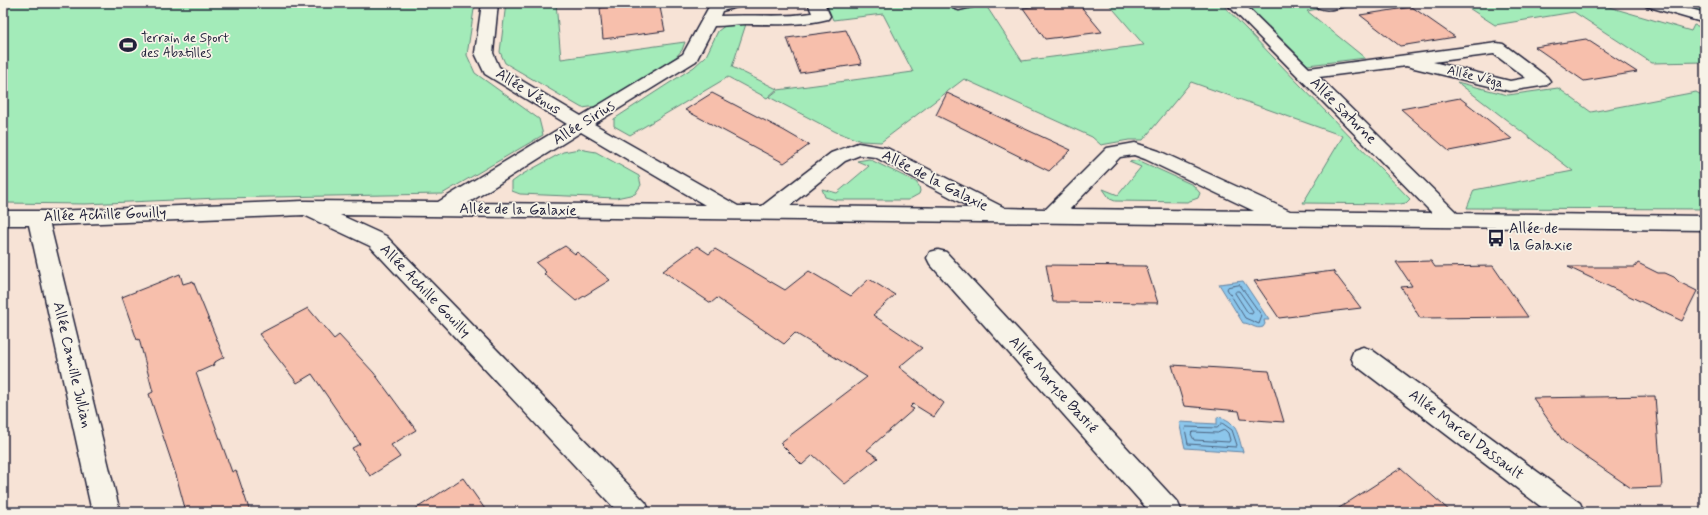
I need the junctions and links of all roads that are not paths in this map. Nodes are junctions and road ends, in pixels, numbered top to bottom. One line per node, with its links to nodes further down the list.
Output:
1 (490, 3): 14 (street, Allée Vénus)
2 (735, 3): 11 (street, Allée Sirius)
3 (816, 3): 11 (street)
4 (958, 3): 5 (street)
5 (970, 3)
6 (1234, 3): 13 (street, Allée Saturne)
7 (1321, 3): 8 (street)
8 (1340, 3)
9 (1652, 3): 10 (street)
10 (1705, 18)
11 (710, 22): 14 (street, Allée Sirius)
12 (1408, 61): 12 (street, Allée Véga); 13 (street, Allée Véga)
13 (1305, 74): 24 (street, Allée Saturne)
14 (582, 125): 16 (street, Allée Sirius); 17 (street, Allée de la Galaxie)
15 (303, 208): 16 (street, Allée de la Galaxie); 22 (street, Allée Achille Gouilly); 29 (street, Allée Achille Gouilly)
16 (443, 209): 17 (street, Allée de la Galaxie)
17 (733, 212): 18 (street, Allée de la Galaxie)
18 (767, 213): 19 (street, Allée de la Galaxie); 19 (street, Allée de la Galaxie)
19 (1002, 215): 20 (street, Allée de la Galaxie)
20 (1051, 216): 23 (street, Allée de la Galaxie); 23 (street, Allée de la Galaxie)
21 (3, 218): 22 (street, Allée Achille Gouilly)
22 (38, 218): 28 (street, Allée Camille Jullian)
23 (1289, 219): 24 (street, Allée de la Galaxie)
24 (1451, 220): 25 (street, Allée de la Galaxie)
25 (1705, 223)
26 (938, 258): 30 (street, Allée Maryse Bastié)
27 (1363, 357): 31 (street, Allée Marcel Dassault)
28 (106, 512)
29 (636, 512)
30 (1168, 512)
31 (1570, 512)

